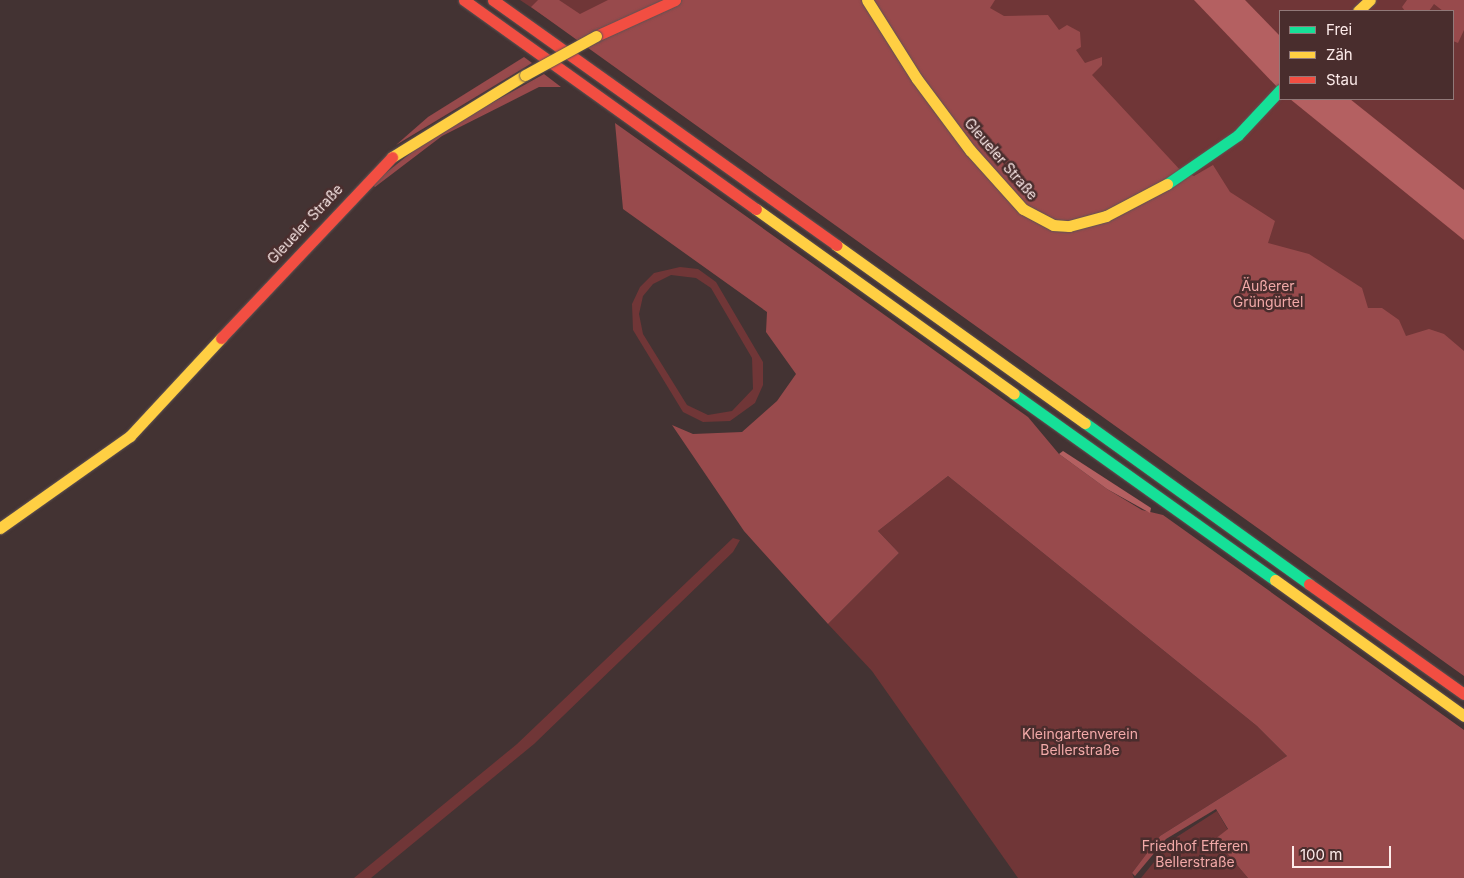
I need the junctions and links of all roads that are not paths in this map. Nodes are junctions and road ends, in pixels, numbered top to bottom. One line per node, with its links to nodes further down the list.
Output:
1 (464, 0): 10 (main road)
2 (493, 0): 9 (main road)
3 (676, 0): 8 (main road, Gleueler Straße, bridge)
4 (867, 0): 7 (main road, Gleueler Straße)
5 (1370, 0): 6 (main road)
6 (1359, 10)
7 (1277, 93)
8 (0, 528)
9 (1464, 694)
10 (1464, 716)

